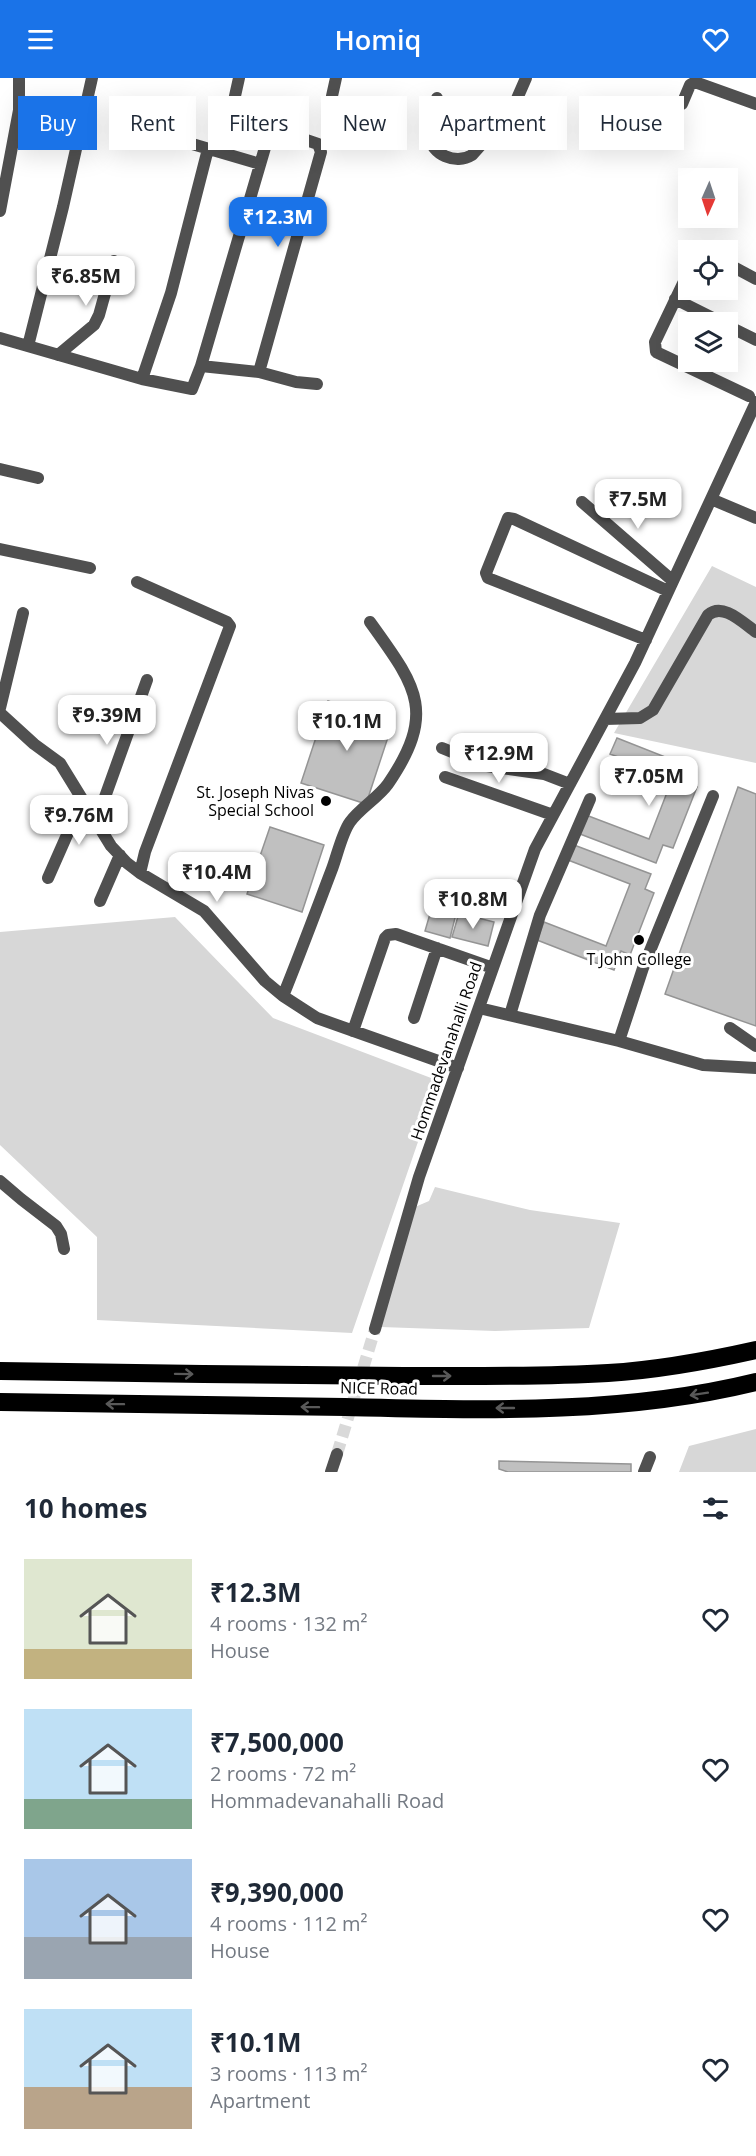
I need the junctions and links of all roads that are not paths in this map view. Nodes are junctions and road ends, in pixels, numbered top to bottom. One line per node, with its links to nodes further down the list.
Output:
1 (19, 78): 19 (street)
2 (92, 78): 29 (street)
3 (239, 78): 6 (street)
4 (336, 78): 7 (street)
5 (526, 78): 8 (street)
6 (235, 96)
7 (332, 96)
8 (518, 96)
9 (684, 99): 10 (street)
10 (756, 104)
11 (309, 141): 32 (street)
12 (196, 145): 13 (street)
13 (208, 149): 33 (street)
14 (211, 150): 18 (street)
15 (264, 150): 18 (street)
16 (437, 150): 17 (street)
17 (477, 150)
18 (260, 164): 31 (street)
19 (0, 211)
20 (114, 261): 30 (street)
21 (738, 269): 22 (street)
22 (756, 279)
23 (678, 293): 24 (street)
24 (675, 299): 25 (street); 35 (street)
25 (702, 312)
26 (738, 331): 28 (street)
27 (0, 338): 29 (street)
28 (756, 340)
29 (28, 346): 30 (street)
30 (58, 355): 33 (street)
31 (201, 366): 32 (street); 33 (street)
32 (260, 372): 34 (street)
33 (142, 379)
34 (317, 384)
35 (752, 399): 38 (street, Hommadevanahalli Road)
36 (0, 469): 37 (street)
37 (38, 478)
38 (711, 499): 40 (street); 44 (street, Hommadevanahalli Road)
39 (582, 502): 44 (street)
40 (756, 518)
41 (0, 549): 42 (street)
42 (90, 568)
43 (137, 582): 62 (street)
44 (671, 586): 48 (street, Hommadevanahalli Road); 48 (street)
45 (23, 612): 50 (street)
46 (370, 622): 67 (street)
47 (756, 632): 52 (street)
48 (646, 640): 52 (street, Hommadevanahalli Road)
49 (147, 680): 60 (street)
50 (0, 708)
51 (0, 713): 58 (street)
52 (605, 719): 55 (street, Hommadevanahalli Road)
53 (442, 748): 55 (street)
54 (446, 777): 59 (street)
55 (570, 784): 59 (street, Hommadevanahalli Road)
56 (713, 796): 73 (street)
57 (590, 799): 69 (street)
58 (82, 801): 60 (street); 63 (street)
59 (553, 815): 66 (street, Hommadevanahalli Road)
60 (96, 822): 61 (street)
61 (120, 855): 62 (street); 64 (street)
62 (140, 873): 67 (street)
63 (48, 878)
64 (100, 901)
65 (437, 948): 66 (street); 70 (street); 72 (street)
66 (493, 968): 68 (street, Hommadevanahalli Road)
67 (283, 996): 72 (street)
68 (479, 1008): 69 (street); 75 (street, Hommadevanahalli Road)
69 (510, 1015): 73 (street)
70 (414, 1018)
71 (730, 1028): 74 (street)
72 (352, 1031): 75 (street)
73 (619, 1041): 76 (street)
74 (756, 1046)
75 (458, 1068): 79 (street, Hommadevanahalli Road)
76 (756, 1068)
77 (0, 1181): 78 (street)
78 (64, 1250)
79 (375, 1329)
80 (756, 1350): 81 (highway, NICE Road, one-way to 80)
81 (0, 1371)
82 (756, 1382): 83 (highway, NICE Road, one-way to 83)
83 (0, 1402)
84 (337, 1454): 86 (street)
85 (651, 1457): 87 (street)
86 (331, 1472)
87 (644, 1472)

